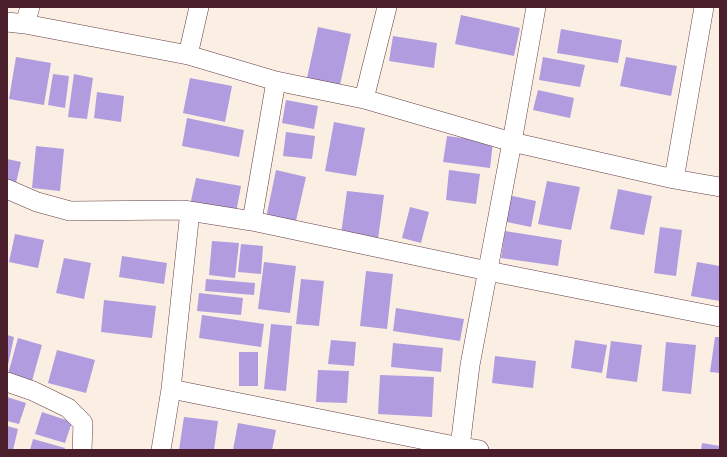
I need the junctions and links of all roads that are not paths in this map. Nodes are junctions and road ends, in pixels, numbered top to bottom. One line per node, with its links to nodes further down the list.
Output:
1 (200, 7): 6 (street)
2 (387, 7): 8 (street)
3 (536, 7): 9 (street)
4 (704, 7): 10 (street)
5 (21, 18): 6 (street)
6 (188, 56): 7 (street)
7 (276, 81): 8 (street); 14 (street)
8 (364, 99): 9 (street)
9 (512, 142): 10 (street); 15 (street)
10 (674, 179): 11 (street)
11 (720, 187)
12 (8, 191): 13 (street)
13 (190, 211): 14 (street); 18 (street)
14 (252, 221): 15 (street)
15 (488, 271): 16 (street); 19 (street)
16 (720, 317)
17 (7, 382): 20 (street)
18 (171, 389): 19 (street); 21 (street)
19 (460, 446): 22 (street)
20 (82, 450)
21 (161, 450)
22 (479, 450)

